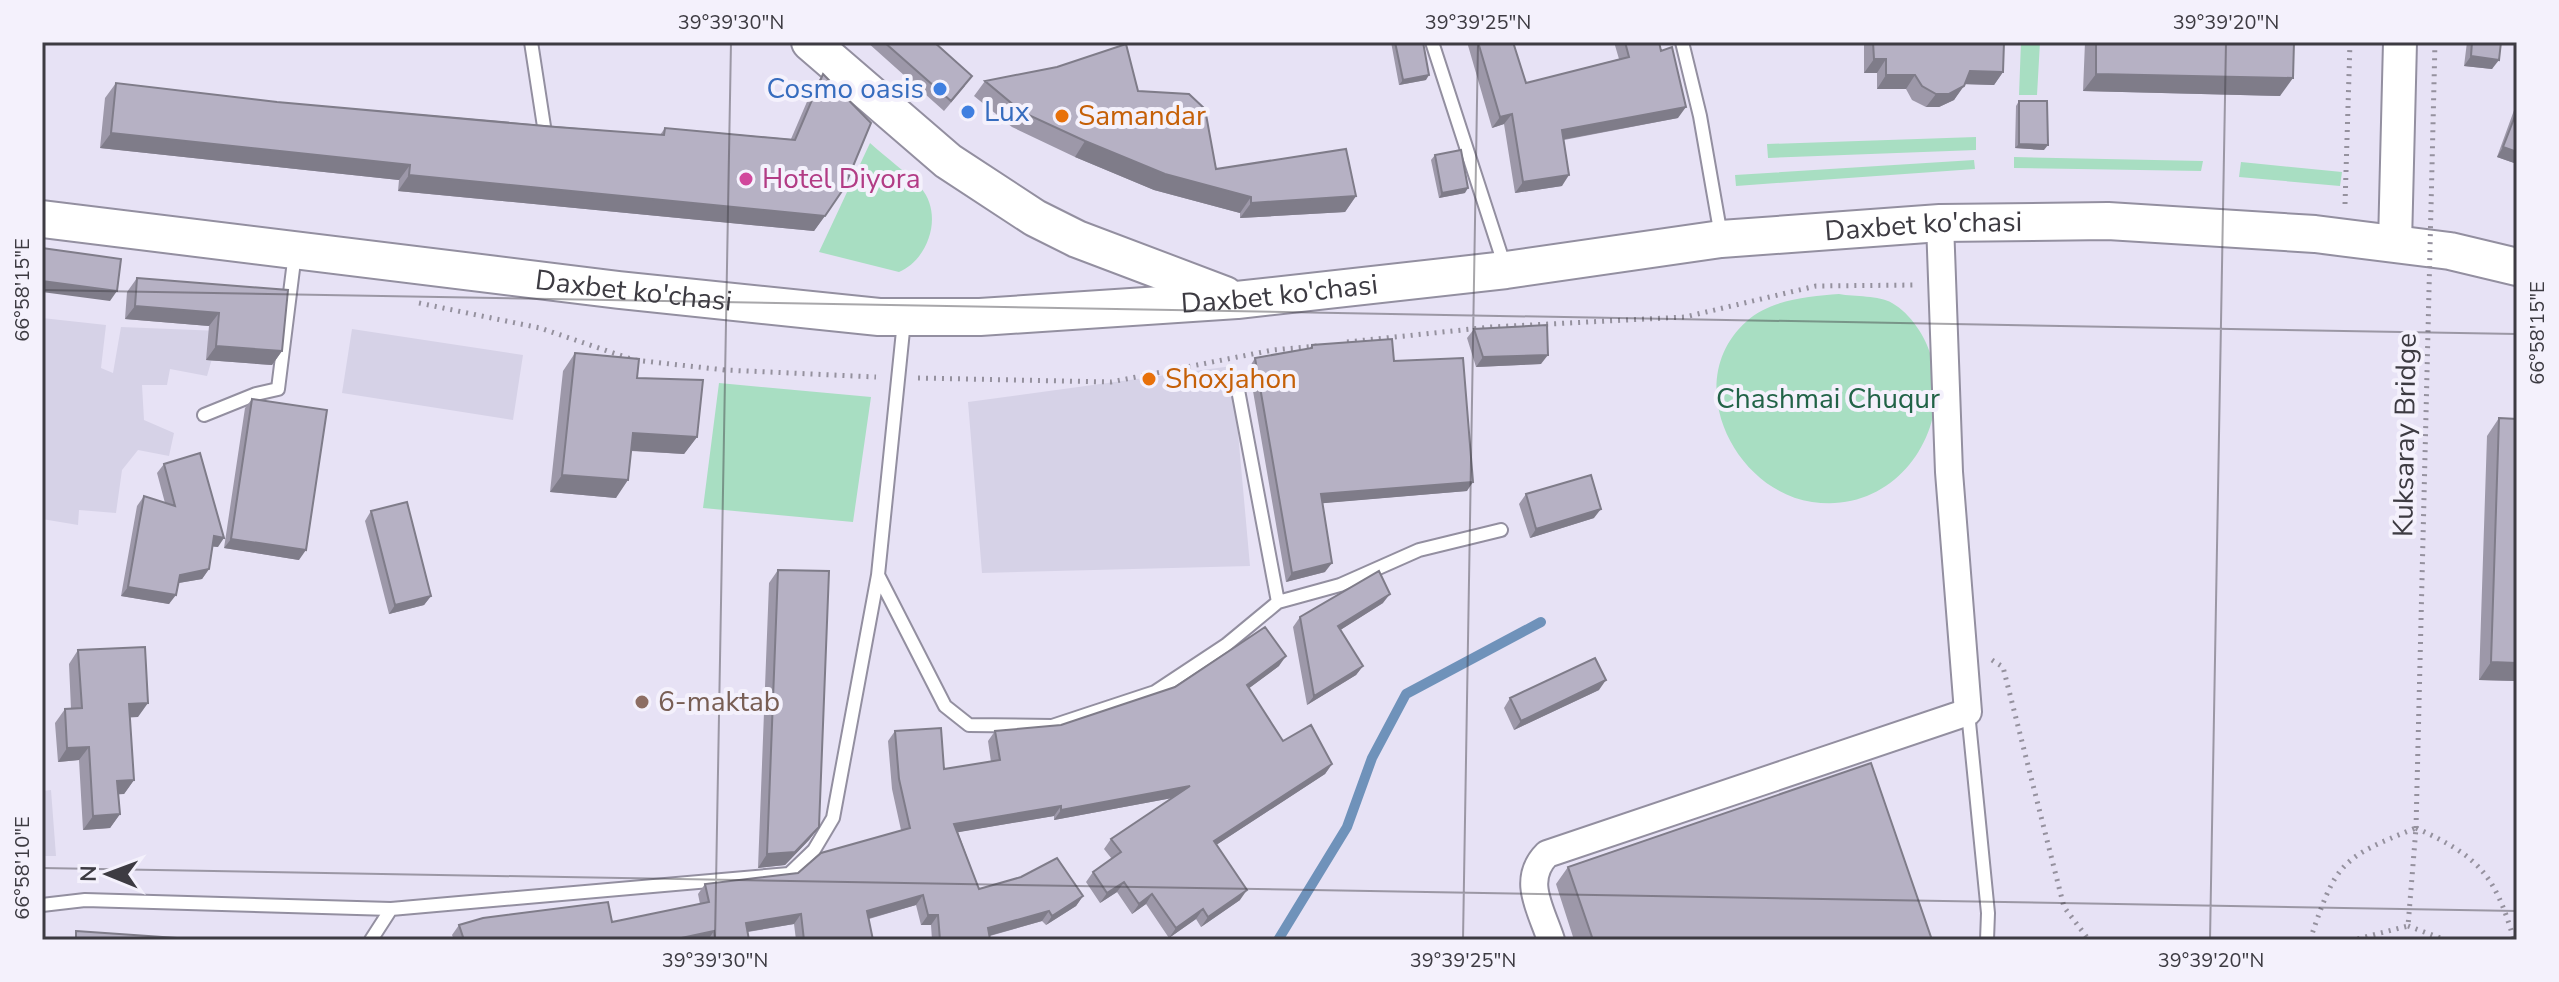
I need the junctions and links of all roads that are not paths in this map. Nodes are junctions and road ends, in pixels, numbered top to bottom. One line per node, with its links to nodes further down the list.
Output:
1 (531, 42): 6 (lane)
2 (810, 42): 14 (main road)
3 (1432, 42): 13 (lane)
4 (1682, 42): 9 (lane)
5 (2400, 42): 10 (street)
6 (545, 133)
7 (42, 219): 11 (main road, Daxbet ko'chasi)
8 (1940, 223): 9 (main road, Daxbet ko'chasi); 10 (main road, Daxbet ko'chasi); 21 (street)
9 (1721, 239): 13 (main road, Daxbet ko'chasi)
10 (2395, 243): 12 (main road, Daxbet ko'chasi)
11 (296, 250): 15 (main road, Daxbet ko'chasi); 17 (lane)
12 (2517, 267)
13 (1506, 270): 14 (main road, Daxbet ko'chasi)
14 (1237, 300): 15 (main road, Daxbet ko'chasi)
15 (904, 318): 19 (lane)
16 (1238, 390): 20 (lane)
17 (204, 415)
18 (1501, 530): 20 (lane)
19 (878, 575): 20 (lane); 23 (lane)
20 (1278, 602)
21 (1968, 712): 25 (street); 26 (lane)
22 (42, 905): 23 (lane)
23 (391, 909): 24 (lane)
24 (371, 940)
25 (1551, 940)
26 (1987, 940)

